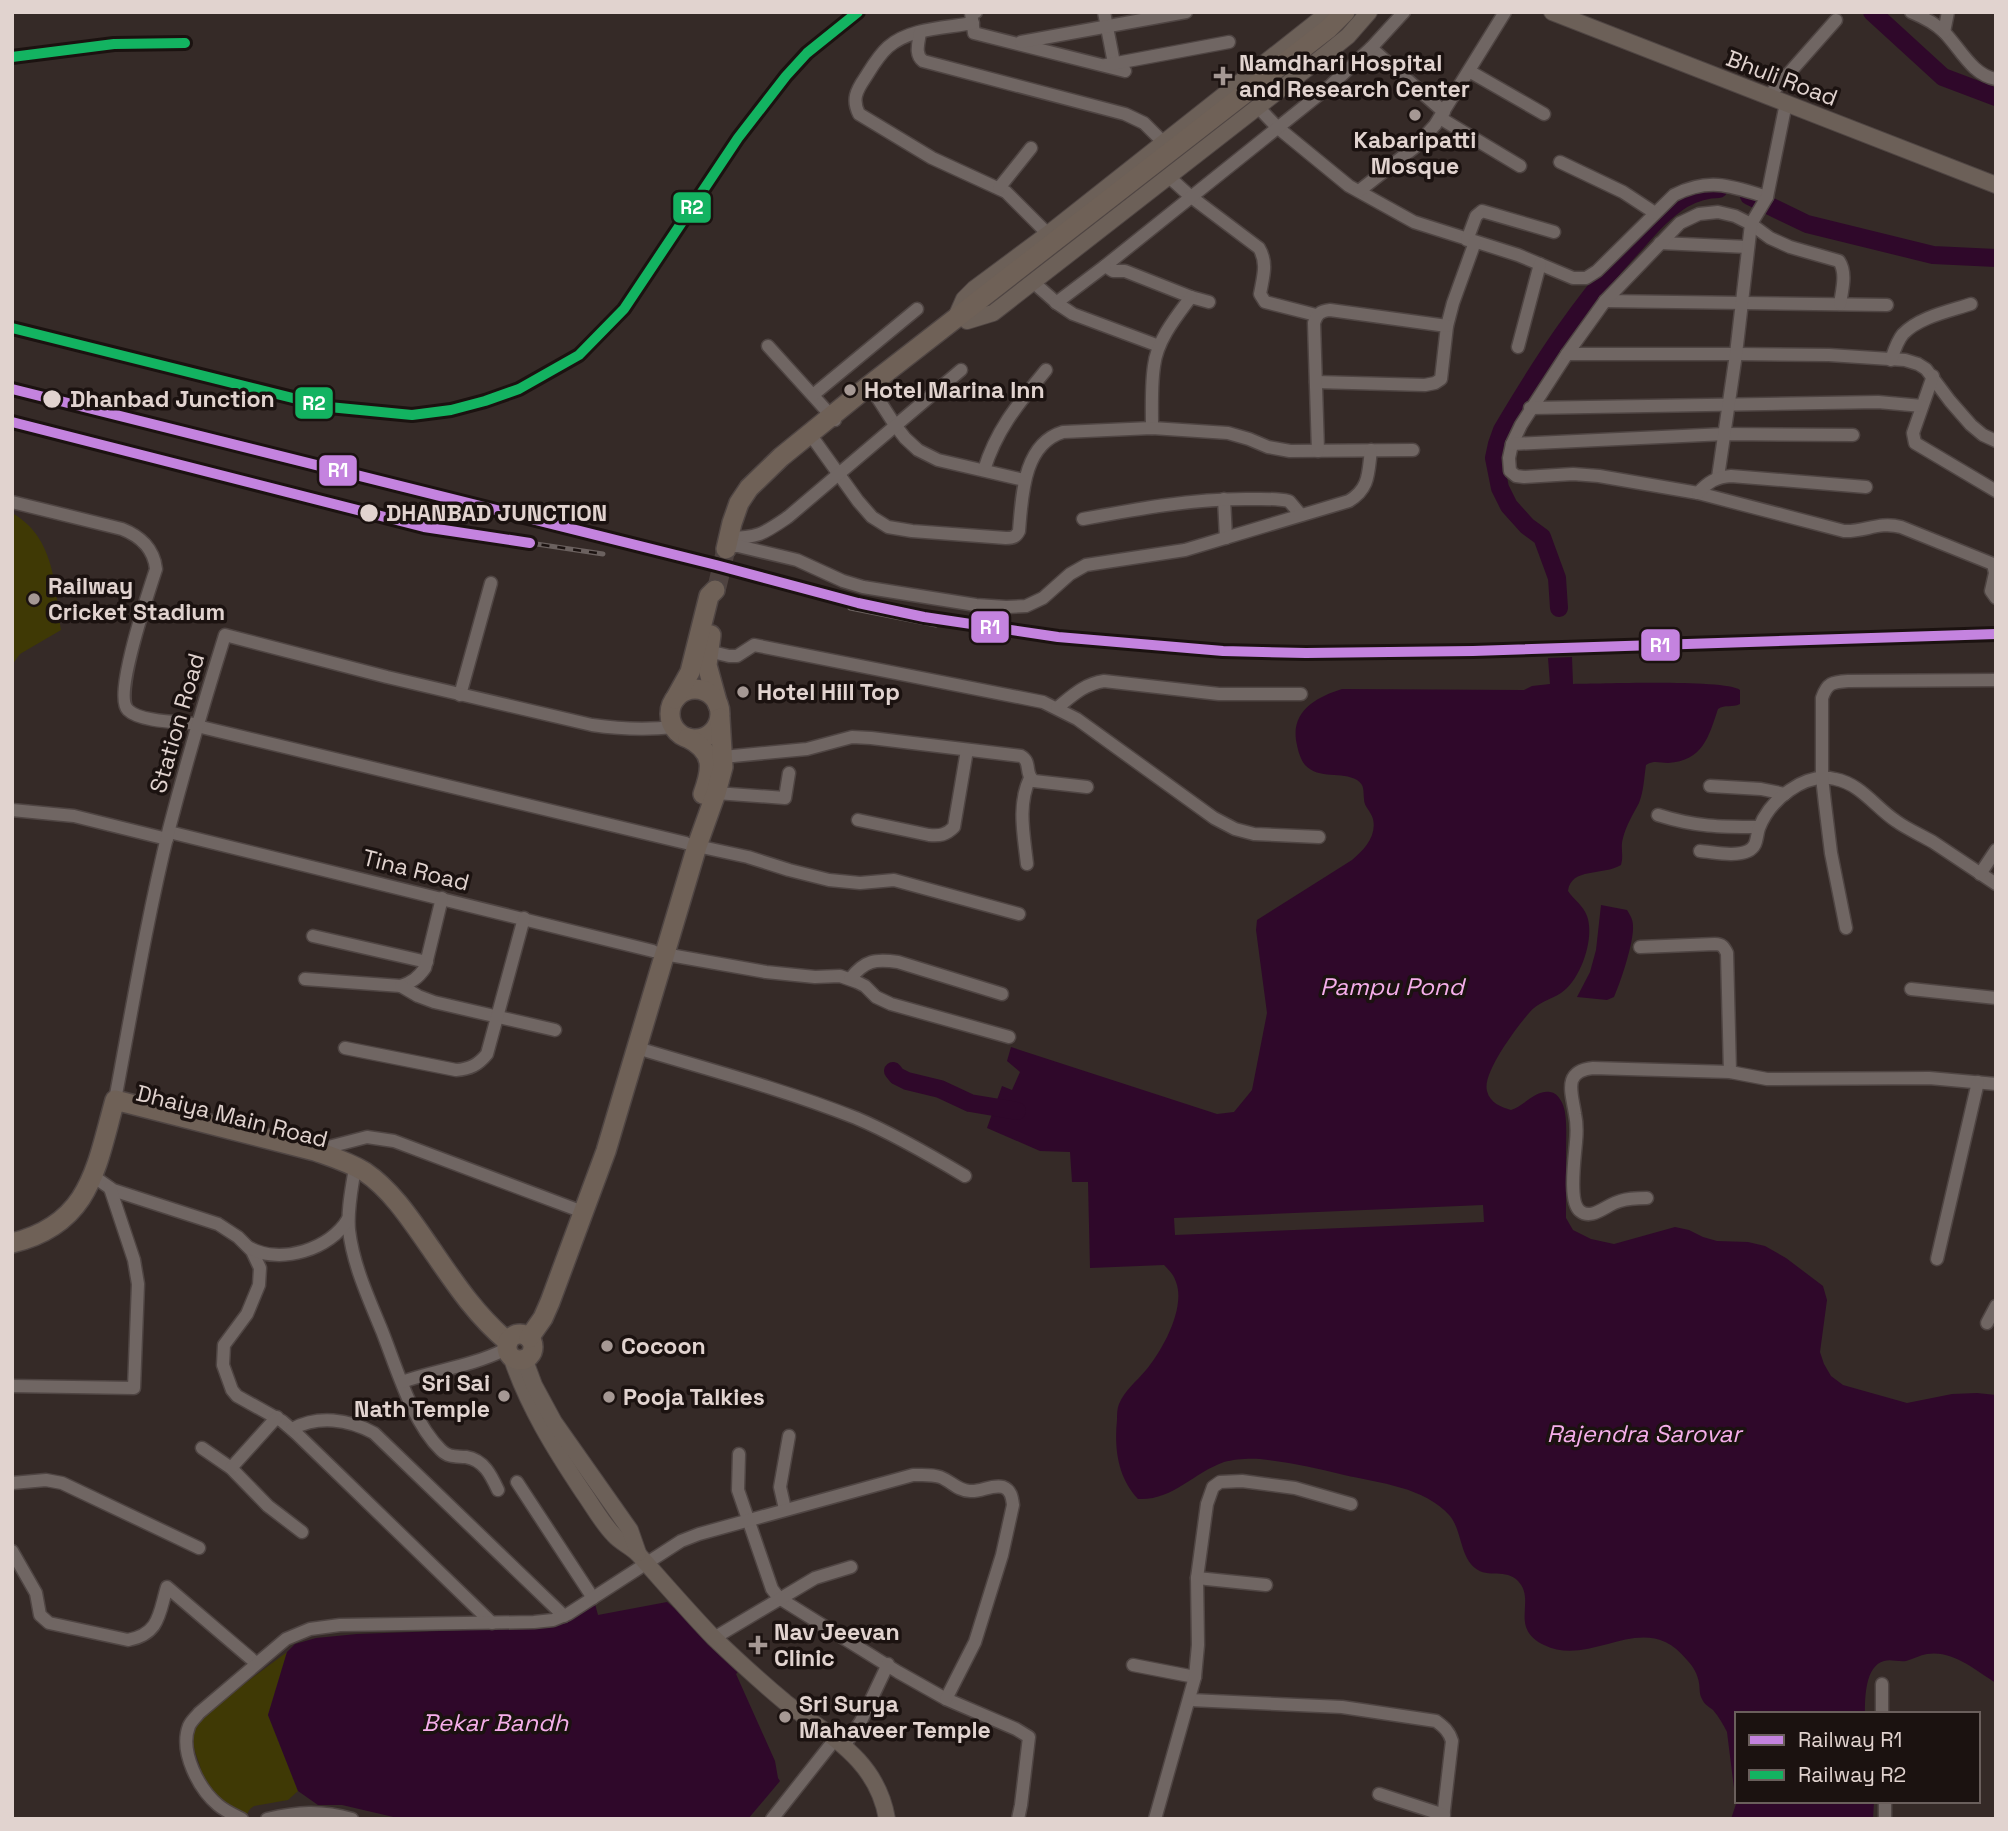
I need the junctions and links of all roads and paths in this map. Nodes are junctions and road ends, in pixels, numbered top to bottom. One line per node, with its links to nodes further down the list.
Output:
1 (1104, 12): 14 (street)
2 (1186, 12): 14 (street)
3 (1329, 12): 30 (main road)
4 (1345, 12): 50 (highway)
5 (1357, 12): 50 (highway)
6 (1370, 12): 26 (main road)
7 (1405, 12): 19 (street)
8 (1505, 12): 22 (street)
9 (1552, 12): 24 (main road, Bhuli Road)
10 (1911, 12): 16 (street)
11 (1948, 12): 16 (street)
12 (974, 18): 15 (street); 18 (street)
13 (1836, 20): 24 (street)
14 (1107, 26): 18 (street); 20 (street)
15 (920, 32): 30 (street); 36 (street)
16 (1944, 32): 23 (street)
17 (1229, 42): 20 (street)
18 (1015, 43): 20 (street)
19 (1371, 48): 28 (street); 29 (street)
20 (1108, 64): 21 (street)
21 (1125, 71)
22 (1469, 71): 27 (street); 28 (street)
23 (1996, 79)
24 (1768, 97): 25 (main road, Bhuli Road)
25 (1786, 103): 35 (main road, Bhuli Road); 39 (street)
26 (1258, 107): 29 (street); 34 (main road)
27 (1544, 114)
28 (1442, 115): 33 (street); 37 (street)
29 (1277, 127): 37 (street); 38 (street)
30 (1163, 142): 43 (main road)
31 (1031, 148): 36 (street)
32 (1560, 162): 40 (street)
33 (1520, 166)
34 (1169, 177): 38 (street); 49 (main road)
35 (1996, 185)
36 (999, 188): 43 (street)
37 (1359, 191): 44 (street)
38 (1190, 196): 48 (street); 60 (street)
39 (1767, 199): 40 (street); 41 (street)
40 (1655, 213): 47 (street)
41 (1755, 219): 45 (street); 46 (street); 56 (street)
42 (1554, 232): 44 (street)
43 (1048, 233): 61 (main road)
44 (1471, 241): 47 (street); 62 (street)
45 (1660, 243): 46 (street); 52 (street)
46 (1748, 247): 55 (street)
47 (1540, 264): 65 (street)
48 (1105, 266): 51 (street); 54 (street)
49 (1034, 282): 54 (street); 61 (main road)
50 (995, 294): 61 (highway)
51 (1191, 297): 53 (street); 64 (street)
52 (1605, 301): 55 (street); 66 (street)
53 (1209, 302)
54 (1056, 303): 64 (street)
55 (1742, 303): 56 (street); 67 (street)
56 (1840, 304): 58 (street)
57 (1971, 304): 68 (street)
58 (1887, 305)
59 (918, 309): 74 (street)
60 (1317, 315): 62 (street); 72 (street)
61 (955, 325): 73 (highway); 78 (highway)
62 (1447, 326): 72 (street)
63 (768, 346): 74 (street)
64 (1159, 346): 80 (street)
65 (1518, 347)
66 (1566, 354): 67 (street); 77 (street)
67 (1736, 354): 68 (street); 75 (street)
68 (1891, 360): 71 (street)
69 (961, 370): 79 (street)
70 (1046, 370): 89 (street)
71 (1933, 376): 76 (street); 84 (street)
72 (1316, 382): 88 (street)
73 (875, 394): 78 (highway); 79 (street)
74 (813, 395): 78 (street)
75 (1730, 404): 76 (street); 77 (street); 81 (street)
76 (1923, 406): 94 (street)
77 (1530, 408): 85 (street)
78 (834, 419): 83 (highway); 98 (highway)
79 (895, 425): 89 (street); 90 (street)
80 (1152, 428): 88 (street); 92 (street)
81 (1725, 434): 82 (street); 85 (street); 91 (street)
82 (1853, 435)
83 (815, 441): 90 (street); 98 (highway)
84 (1996, 441)
85 (1512, 444): 95 (street)
86 (1371, 450): 87 (street); 88 (street); 99 (street)
87 (1413, 450)
88 (1318, 451)
89 (984, 470): 92 (street)
90 (839, 475): 92 (street); 102 (street)
91 (1718, 477): 93 (street); 95 (street)
92 (1024, 480)
93 (1866, 487)
94 (1996, 491)
95 (1698, 493): 104 (street)
96 (1224, 499): 99 (street); 100 (street); 101 (street)
97 (12, 502): 112 (street)
98 (739, 503): 102 (highway)
99 (1301, 515): 101 (street)
100 (1083, 519)
101 (1226, 538): 102 (street)
102 (727, 544)
103 (491, 583): 108 (street)
104 (1996, 598)
105 (708, 650): 109 (highway); 110 (street); 111 (highway)
106 (1996, 680): 118 (street)
107 (1301, 694): 110 (street)
108 (460, 695): 112 (street, Station Road); 113 (street, Station Road)
109 (673, 703): 111 (highway); 113 (highway)
110 (1057, 708): 128 (street)
111 (719, 712): 113 (highway); 115 (highway)
112 (197, 725): 127 (street, Station Road); 129 (street)
113 (681, 733): 129 (highway)
114 (967, 750): 115 (street); 117 (street); 125 (street)
115 (723, 757): 121 (highway)
116 (789, 773): 121 (street)
117 (1030, 778): 120 (street); 132 (street)
118 (1822, 778): 122 (street); 133 (street); 138 (street)
119 (1710, 786): 122 (street)
120 (1087, 788)
121 (716, 793): 129 (highway)
122 (1785, 794): 126 (street)
123 (12, 810): 127 (street, Tina Road)
124 (1658, 815): 126 (street)
125 (858, 820)
126 (1759, 827): 131 (street)
127 (168, 835): 135 (street, Tina Road); 157 (street, Station Road)
128 (1319, 837)
129 (691, 844): 136 (street); 141 (highway)
130 (1996, 850): 133 (street)
131 (1700, 851)
132 (1027, 864)
133 (1980, 874): 134 (street)
134 (1996, 884)
135 (442, 898): 137 (street, Tina Road); 142 (street)
136 (1019, 914)
137 (524, 918): 141 (street, Tina Road); 149 (street)
138 (1846, 928)
139 (313, 936): 142 (street)
140 (1640, 947): 154 (street)
141 (659, 953): 144 (street, Tina Road); 153 (highway); 164 (highway)
142 (426, 962): 145 (street)
143 (305, 979): 145 (street)
144 (850, 979): 147 (street); 151 (street)
145 (401, 986): 149 (street)
146 (1911, 989): 148 (street)
147 (1002, 994)
148 (1996, 998)
149 (498, 1017): 150 (street); 152 (street)
150 (555, 1030)
151 (1009, 1037)
152 (345, 1048)
153 (637, 1048): 161 (street); 171 (highway)
154 (1730, 1072): 155 (street); 163 (street)
155 (1978, 1082): 156 (street); 168 (street)
156 (1996, 1084)
157 (113, 1105): 158 (highway, Dhaiya Main Road); 159 (highway, Dhaiya Main Road); 160 (highway)
158 (315, 1151): 159 (highway, Dhaiya Main Road); 164 (street)
159 (355, 1172): 165 (street); 171 (highway, Dhaiya Main Road)
160 (93, 1176): 162 (street); 166 (highway)
161 (965, 1176)
162 (110, 1188): 167 (street); 173 (street)
163 (1647, 1198)
164 (575, 1209): 171 (highway)
165 (348, 1219): 167 (street); 172 (street)
166 (12, 1243)
167 (250, 1248): 174 (street)
168 (1937, 1259)
169 (1996, 1306): 170 (street)
170 (1987, 1323)
171 (515, 1347): 172 (street); 189 (main road, Dhaiya Main Road)
172 (402, 1382): 182 (street)
173 (12, 1386)
174 (276, 1418): 175 (street); 179 (street)
175 (292, 1429): 195 (street); 196 (street)
176 (789, 1436): 184 (street)
177 (202, 1448): 179 (street)
178 (739, 1454): 185 (street)
179 (231, 1468): 186 (street)
180 (517, 1482): 193 (street)
181 (12, 1483): 187 (street)
182 (498, 1490)
183 (1351, 1504): 191 (street)
184 (785, 1509): 185 (street); 203 (street)
185 (747, 1520): 189 (street); 194 (street)
186 (302, 1532)
187 (199, 1548)
188 (12, 1551): 198 (street)
189 (642, 1558): 193 (street); 197 (main road, Dhaiya Main Road)
190 (851, 1567): 194 (street)
191 (1197, 1578): 192 (street); 201 (street)
192 (1266, 1585)
193 (593, 1598): 195 (street)
194 (779, 1598): 197 (street); 199 (street)
195 (564, 1616): 196 (street)
196 (492, 1623): 198 (street)
197 (715, 1638): 206 (main road, Dhaiya Main Road)
198 (256, 1663): 209 (street)
199 (888, 1664): 203 (street); 206 (street)
200 (1133, 1665): 201 (street)
201 (1195, 1677): 204 (street)
202 (1882, 1684): 205 (street)
203 (946, 1699): 214 (street)
204 (1190, 1700): 208 (street); 215 (street)
205 (1882, 1712)
206 (840, 1742): 212 (street); 213 (main road, Dhaiya Main Road)
207 (1379, 1794): 208 (street)
208 (1443, 1817)
209 (242, 1819)
210 (267, 1819): 211 (street)
211 (352, 1819)
212 (772, 1819)
213 (887, 1819)
214 (1018, 1819)
215 (1155, 1819)

